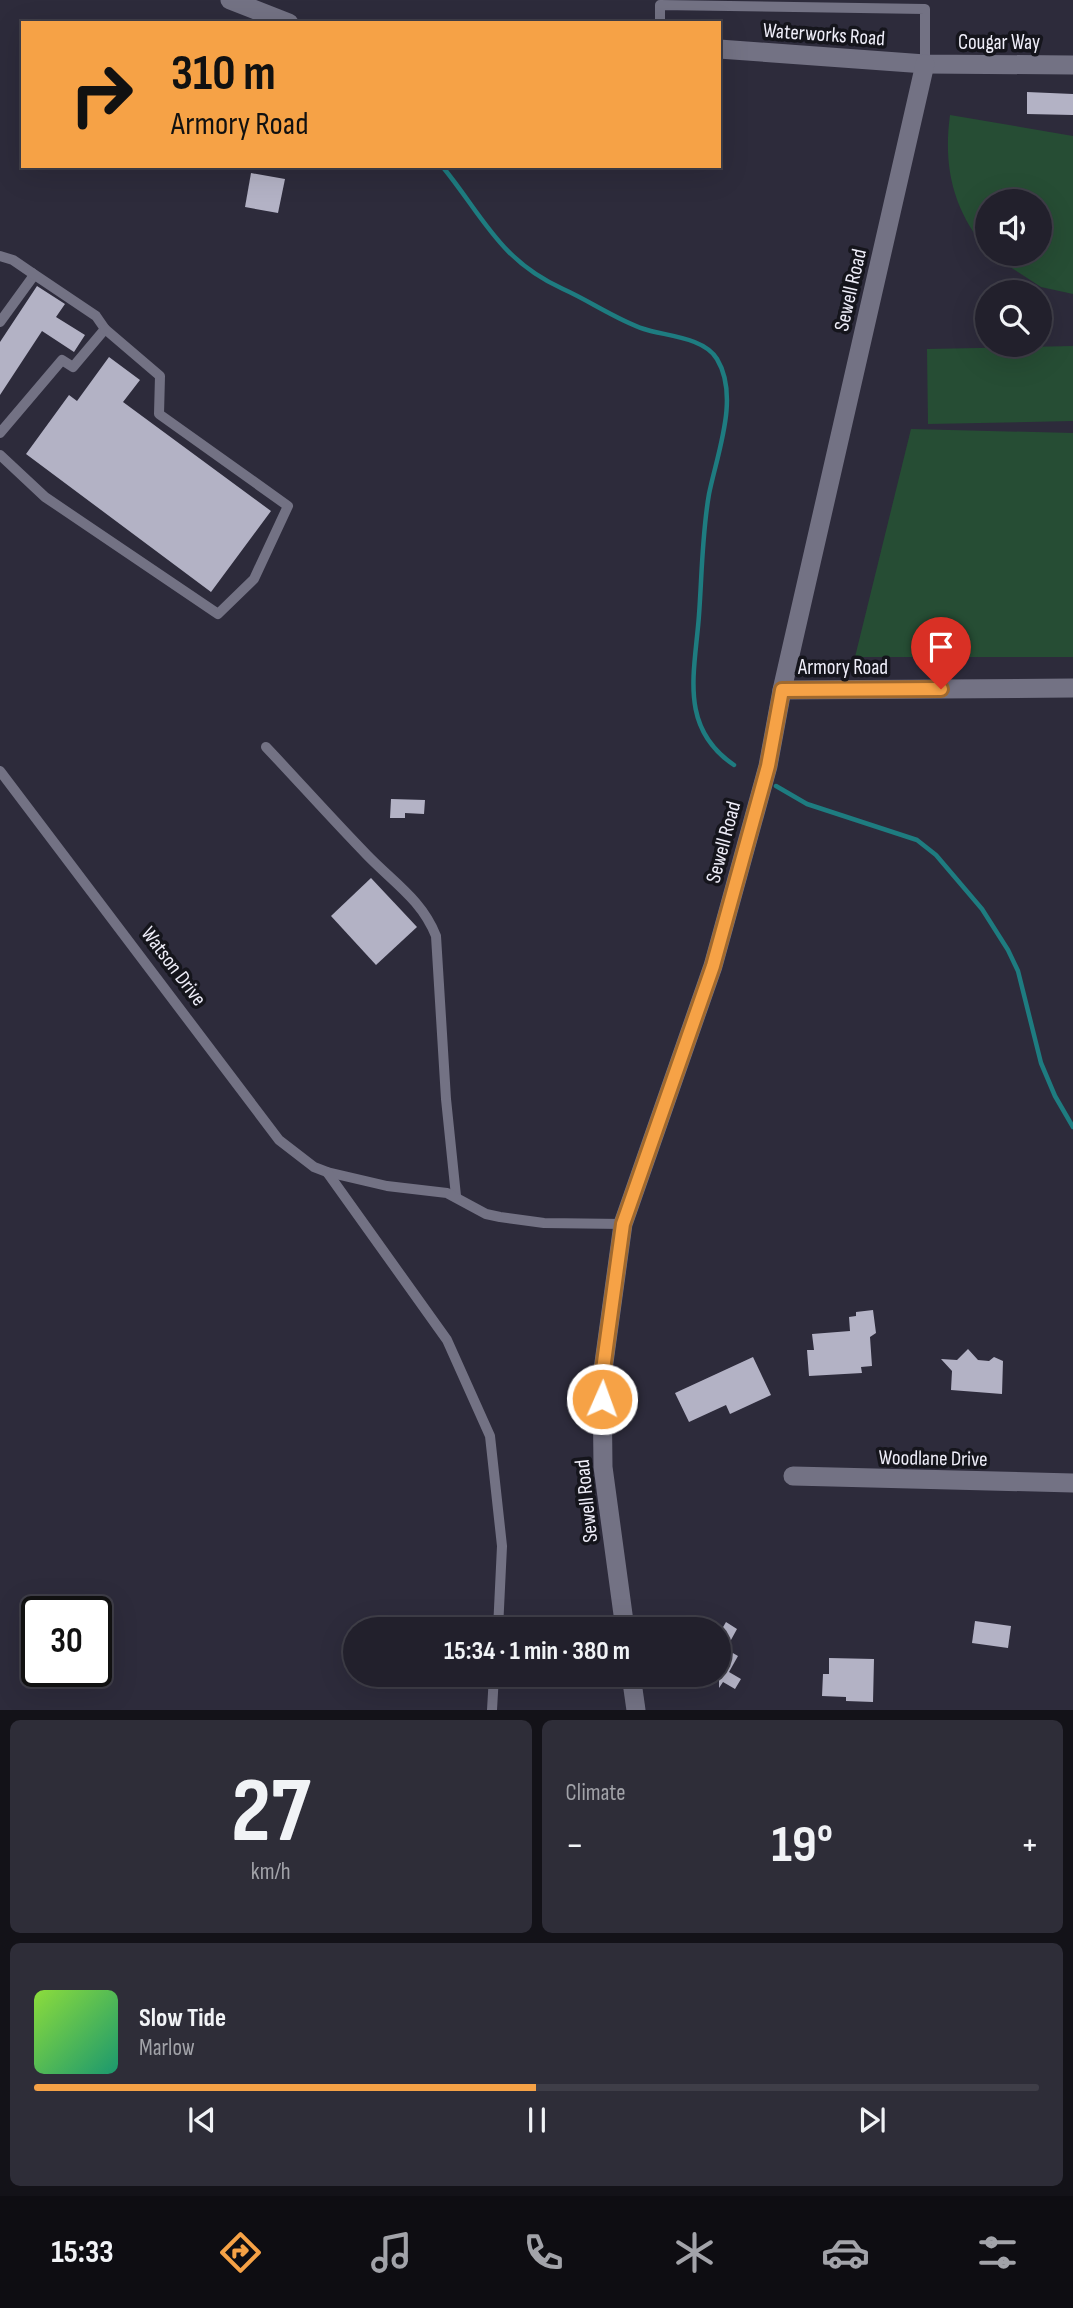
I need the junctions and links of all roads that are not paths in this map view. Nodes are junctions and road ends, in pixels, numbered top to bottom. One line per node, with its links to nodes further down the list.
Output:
1 (230, 0): 3 (street)
2 (861, 4): 4 (lane); 6 (lane)
3 (284, 21)
4 (660, 21)
5 (721, 49): 6 (street, Waterworks Road)
6 (925, 64): 7 (street, Cougar Way); 15 (street, Sewell Road)
7 (1073, 65)
8 (0, 256): 9 (lane)
9 (32, 273): 10 (lane); 11 (lane)
10 (0, 322)
11 (105, 329): 12 (lane); 13 (lane)
12 (0, 433)
13 (0, 455)
14 (1073, 688): 15 (street, Armory Road)
15 (782, 690): 20 (street, Sewell Road)
16 (266, 747): 19 (lane)
17 (0, 771): 18 (lane, Watson Drive)
18 (327, 1172): 19 (lane); 23 (lane)
19 (456, 1196): 20 (lane)
20 (623, 1224): 24 (street, Sewell Road)
21 (793, 1476): 22 (street, Woodlane Drive)
22 (1073, 1483)
23 (499, 1617)
24 (623, 1617)
25 (493, 1687): 27 (lane)
26 (633, 1687): 28 (street)
27 (492, 1710)
28 (636, 1710)

